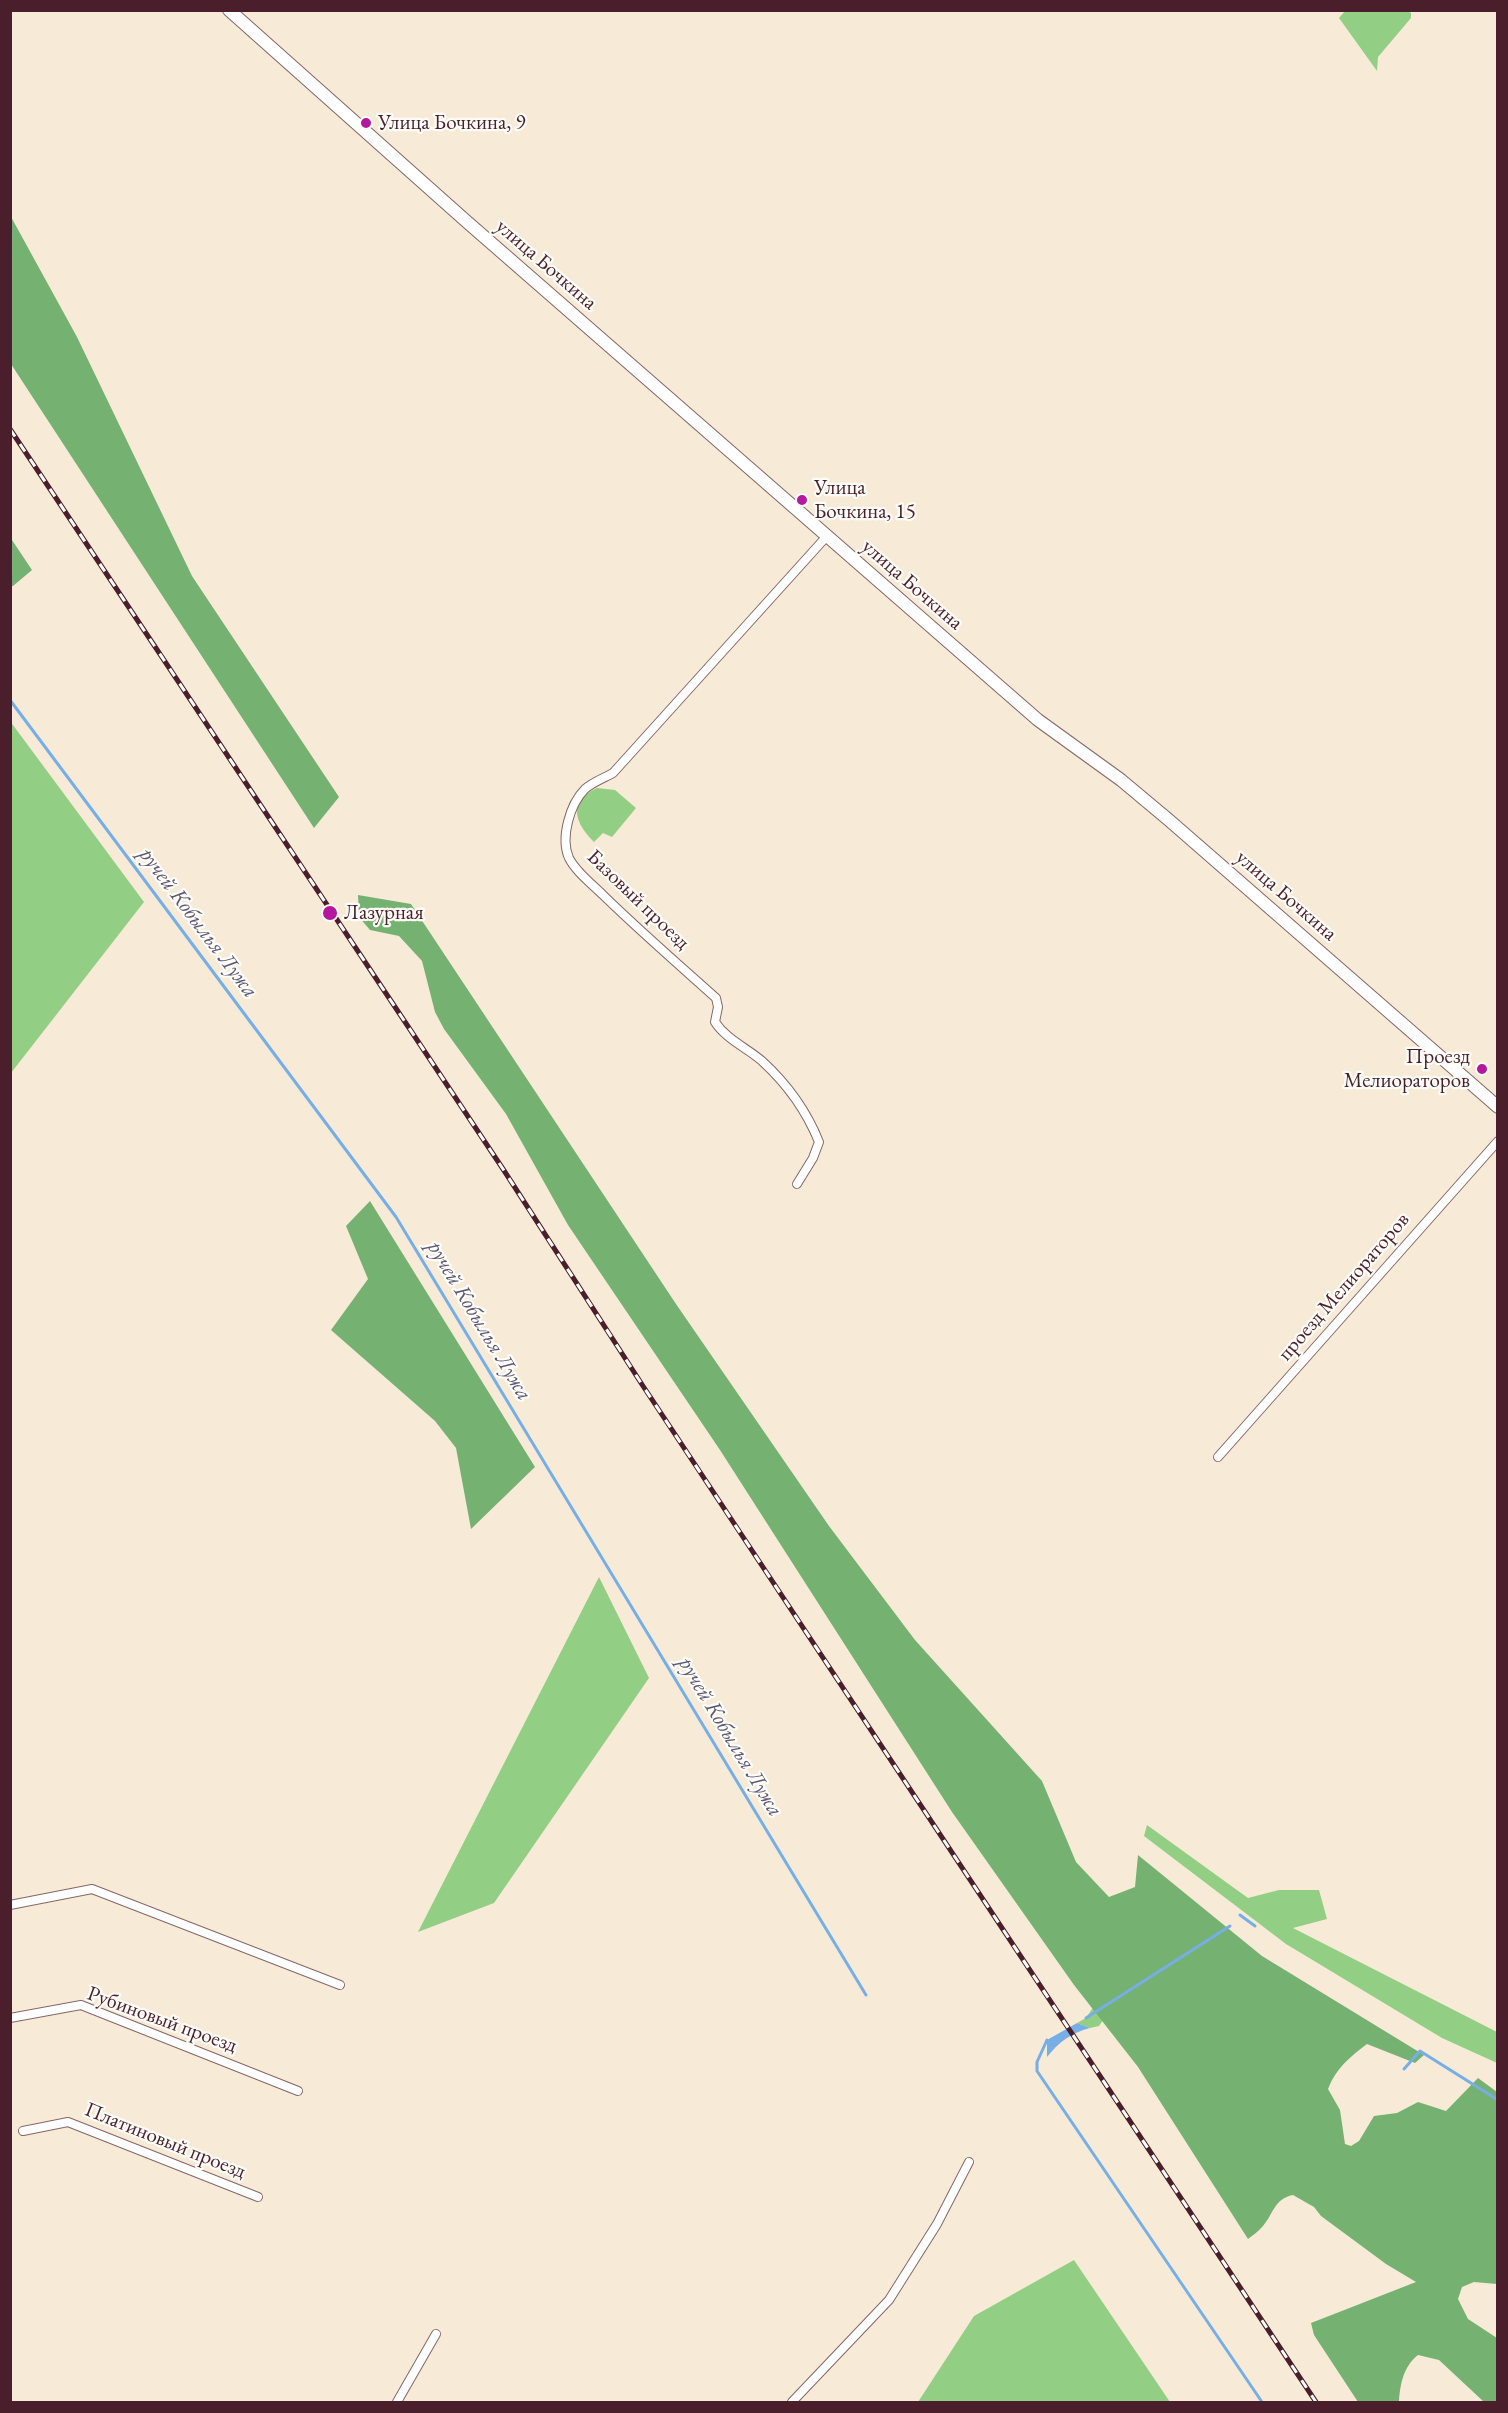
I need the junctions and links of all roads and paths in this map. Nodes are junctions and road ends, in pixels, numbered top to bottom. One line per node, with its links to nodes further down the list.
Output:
1 (229, 10): 2 (street, улица Бочкина)
2 (827, 536): 3 (street, улица Бочкина); 5 (street, Базовый проезд)
3 (1497, 1107)
4 (1497, 1141): 6 (street, проезд Мелиораторов)
5 (797, 1184)
6 (1218, 1457)
7 (10, 1905): 8 (street)
8 (340, 1985)
9 (10, 2018): 10 (street, Рубиновый проезд)
10 (298, 2091)
11 (23, 2131): 13 (street, Платиновый проезд)
12 (969, 2162): 16 (street)
13 (258, 2197)
14 (436, 2334): 15 (street)
15 (397, 2403)
16 (792, 2403)

